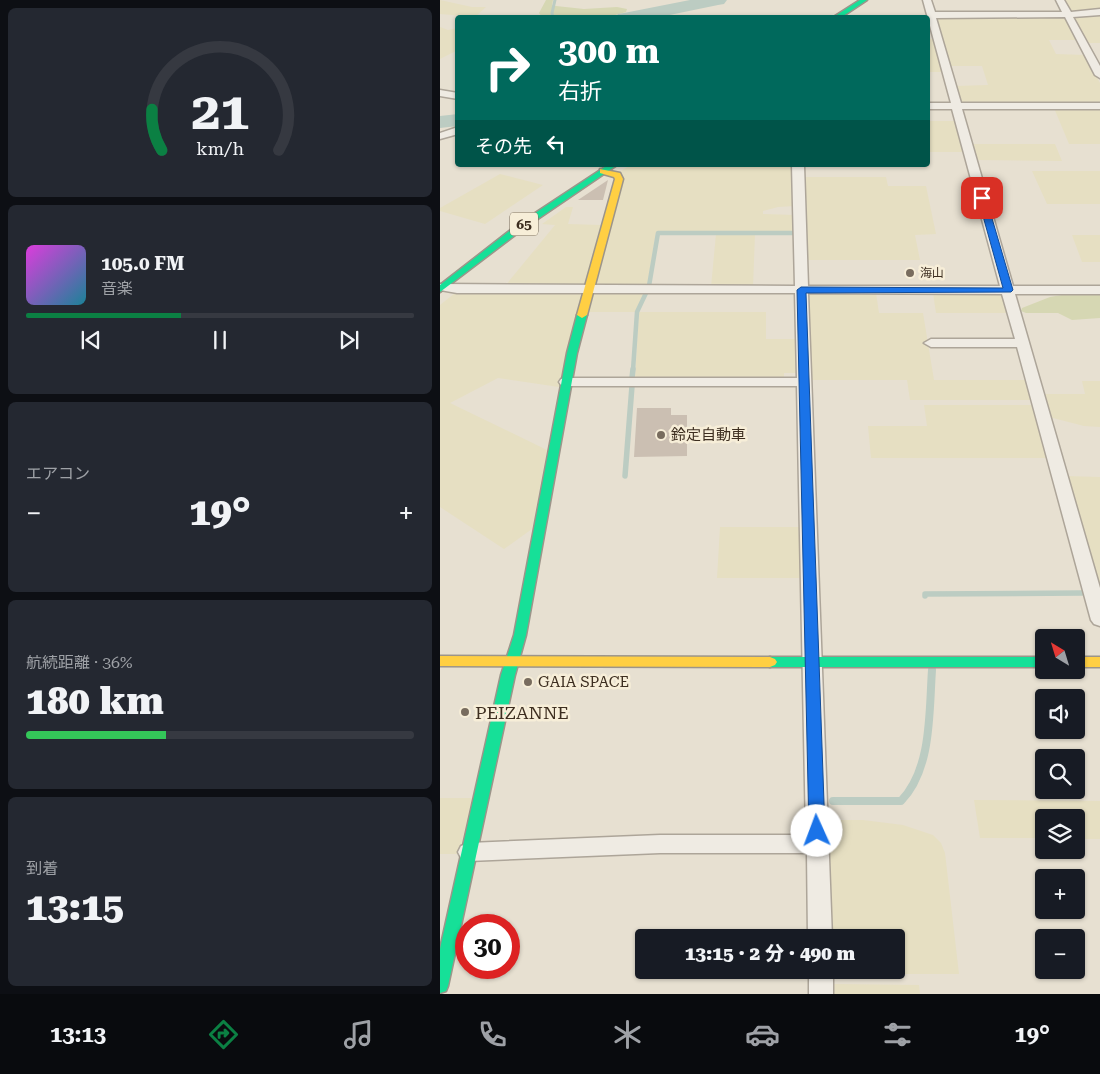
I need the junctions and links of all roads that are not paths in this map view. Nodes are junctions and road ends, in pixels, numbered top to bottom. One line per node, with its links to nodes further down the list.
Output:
1 (927, 0): 7 (street)
2 (1060, 0): 8 (street)
3 (868, 2): 5 (street); 6 (street)
4 (1100, 12): 8 (street)
5 (841, 15)
6 (854, 15)
7 (931, 15): 8 (street); 13 (street)
8 (1068, 15): 9 (street)
9 (1100, 75)
10 (440, 93): 11 (street)
11 (455, 96)
12 (930, 106): 13 (street)
13 (957, 106): 14 (street); 23 (street)
14 (1100, 106)
15 (455, 131): 16 (street)
16 (440, 136)
17 (610, 167): 19 (street, 65)
18 (798, 167): 22 (street)
19 (603, 171): 20 (street, 65); 21 (street)
20 (441, 288): 21 (street)
21 (589, 290): 22 (street); 27 (street)
22 (801, 290): 23 (street); 28 (street)
23 (1008, 290): 24 (street); 26 (street)
24 (1100, 290)
25 (931, 343): 26 (street)
26 (1023, 343): 29 (street)
27 (566, 382): 28 (street); 31 (street)
28 (804, 382): 32 (street)
29 (1100, 620)
30 (440, 661): 31 (street)
31 (512, 661): 32 (street); 37 (street)
32 (812, 662): 33 (street); 36 (street)
33 (1035, 662)
34 (1085, 662): 35 (street)
35 (1100, 662)
36 (817, 844): 37 (street); 38 (street)
37 (469, 852): 40 (street)
38 (820, 929)
39 (821, 979): 41 (street)
40 (440, 986)
41 (821, 994)

